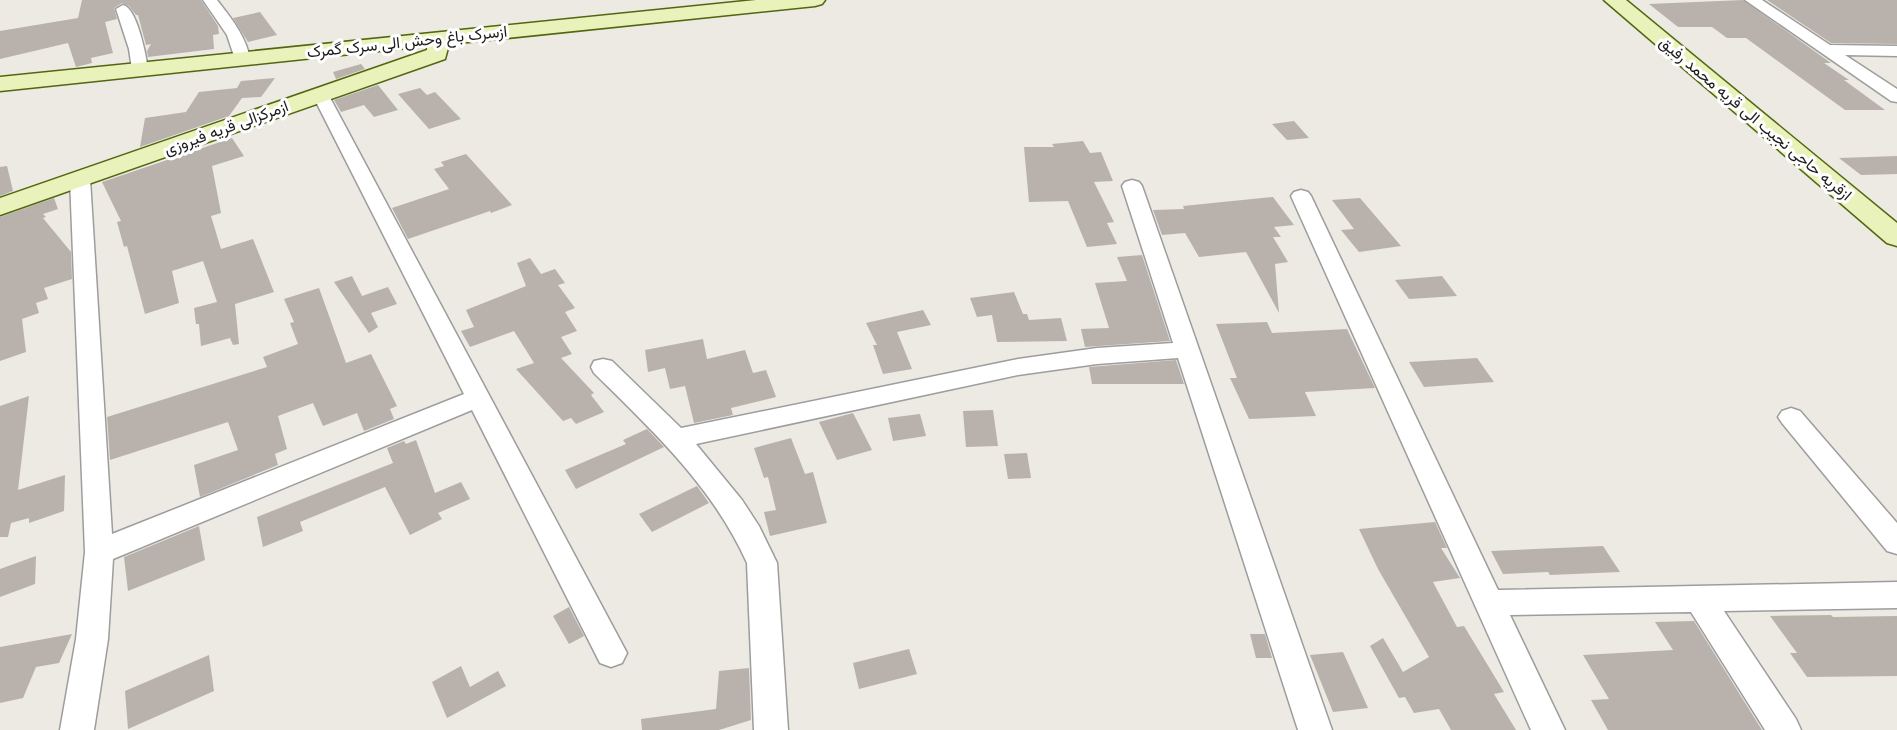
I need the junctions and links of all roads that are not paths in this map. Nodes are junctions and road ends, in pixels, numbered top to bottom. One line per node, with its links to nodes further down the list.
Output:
1 (210, 0): 11 (street)
2 (815, 0): 7 (main road, ازسرک باغ وحش الی سرک گمرک)
3 (1614, 0): 20 (main road, ازقریه حاجی نجیب الی قریه محمد رفیق)
4 (1752, 0): 9 (street)
5 (583, 5): 7 (main road)
6 (123, 9): 12 (street)
7 (510, 30): 8 (main road, ازسرک باغ وحش الی سرک گمرک)
8 (440, 38): 11 (main road, ازسرک باغ وحش الی سرک گمرک); 14 (main road, ازمرکزالی قریه فیروزی)
9 (1827, 50): 10 (street); 15 (street)
10 (1897, 51)
11 (242, 59): 12 (main road, ازسرک باغ وحش الی سرک گمرک)
12 (140, 69): 13 (main road, ازسرک باغ وحش الی سرک گمرک)
13 (0, 84)
14 (320, 94): 16 (main road, ازمرکزالی قریه فیروزی); 23 (street)
15 (1897, 97)
16 (80, 179): 19 (main road, ازمرکزالی قریه فیروزی); 27 (street)
17 (1132, 186): 21 (street)
18 (1301, 196): 30 (street)
19 (0, 207)
20 (1897, 237)
21 (1186, 350): 25 (street); 34 (street)
22 (603, 367): 25 (street)
23 (478, 398): 27 (street); 31 (street)
24 (1791, 417): 26 (street)
25 (676, 439): 33 (street)
26 (1897, 543)
27 (99, 552): 32 (street)
28 (1897, 595): 29 (street)
29 (1700, 600): 30 (street); 36 (street)
30 (1488, 603): 35 (street)
31 (611, 653)
32 (78, 730)
33 (771, 730)
34 (1315, 730)
35 (1548, 730)
36 (1784, 730)

